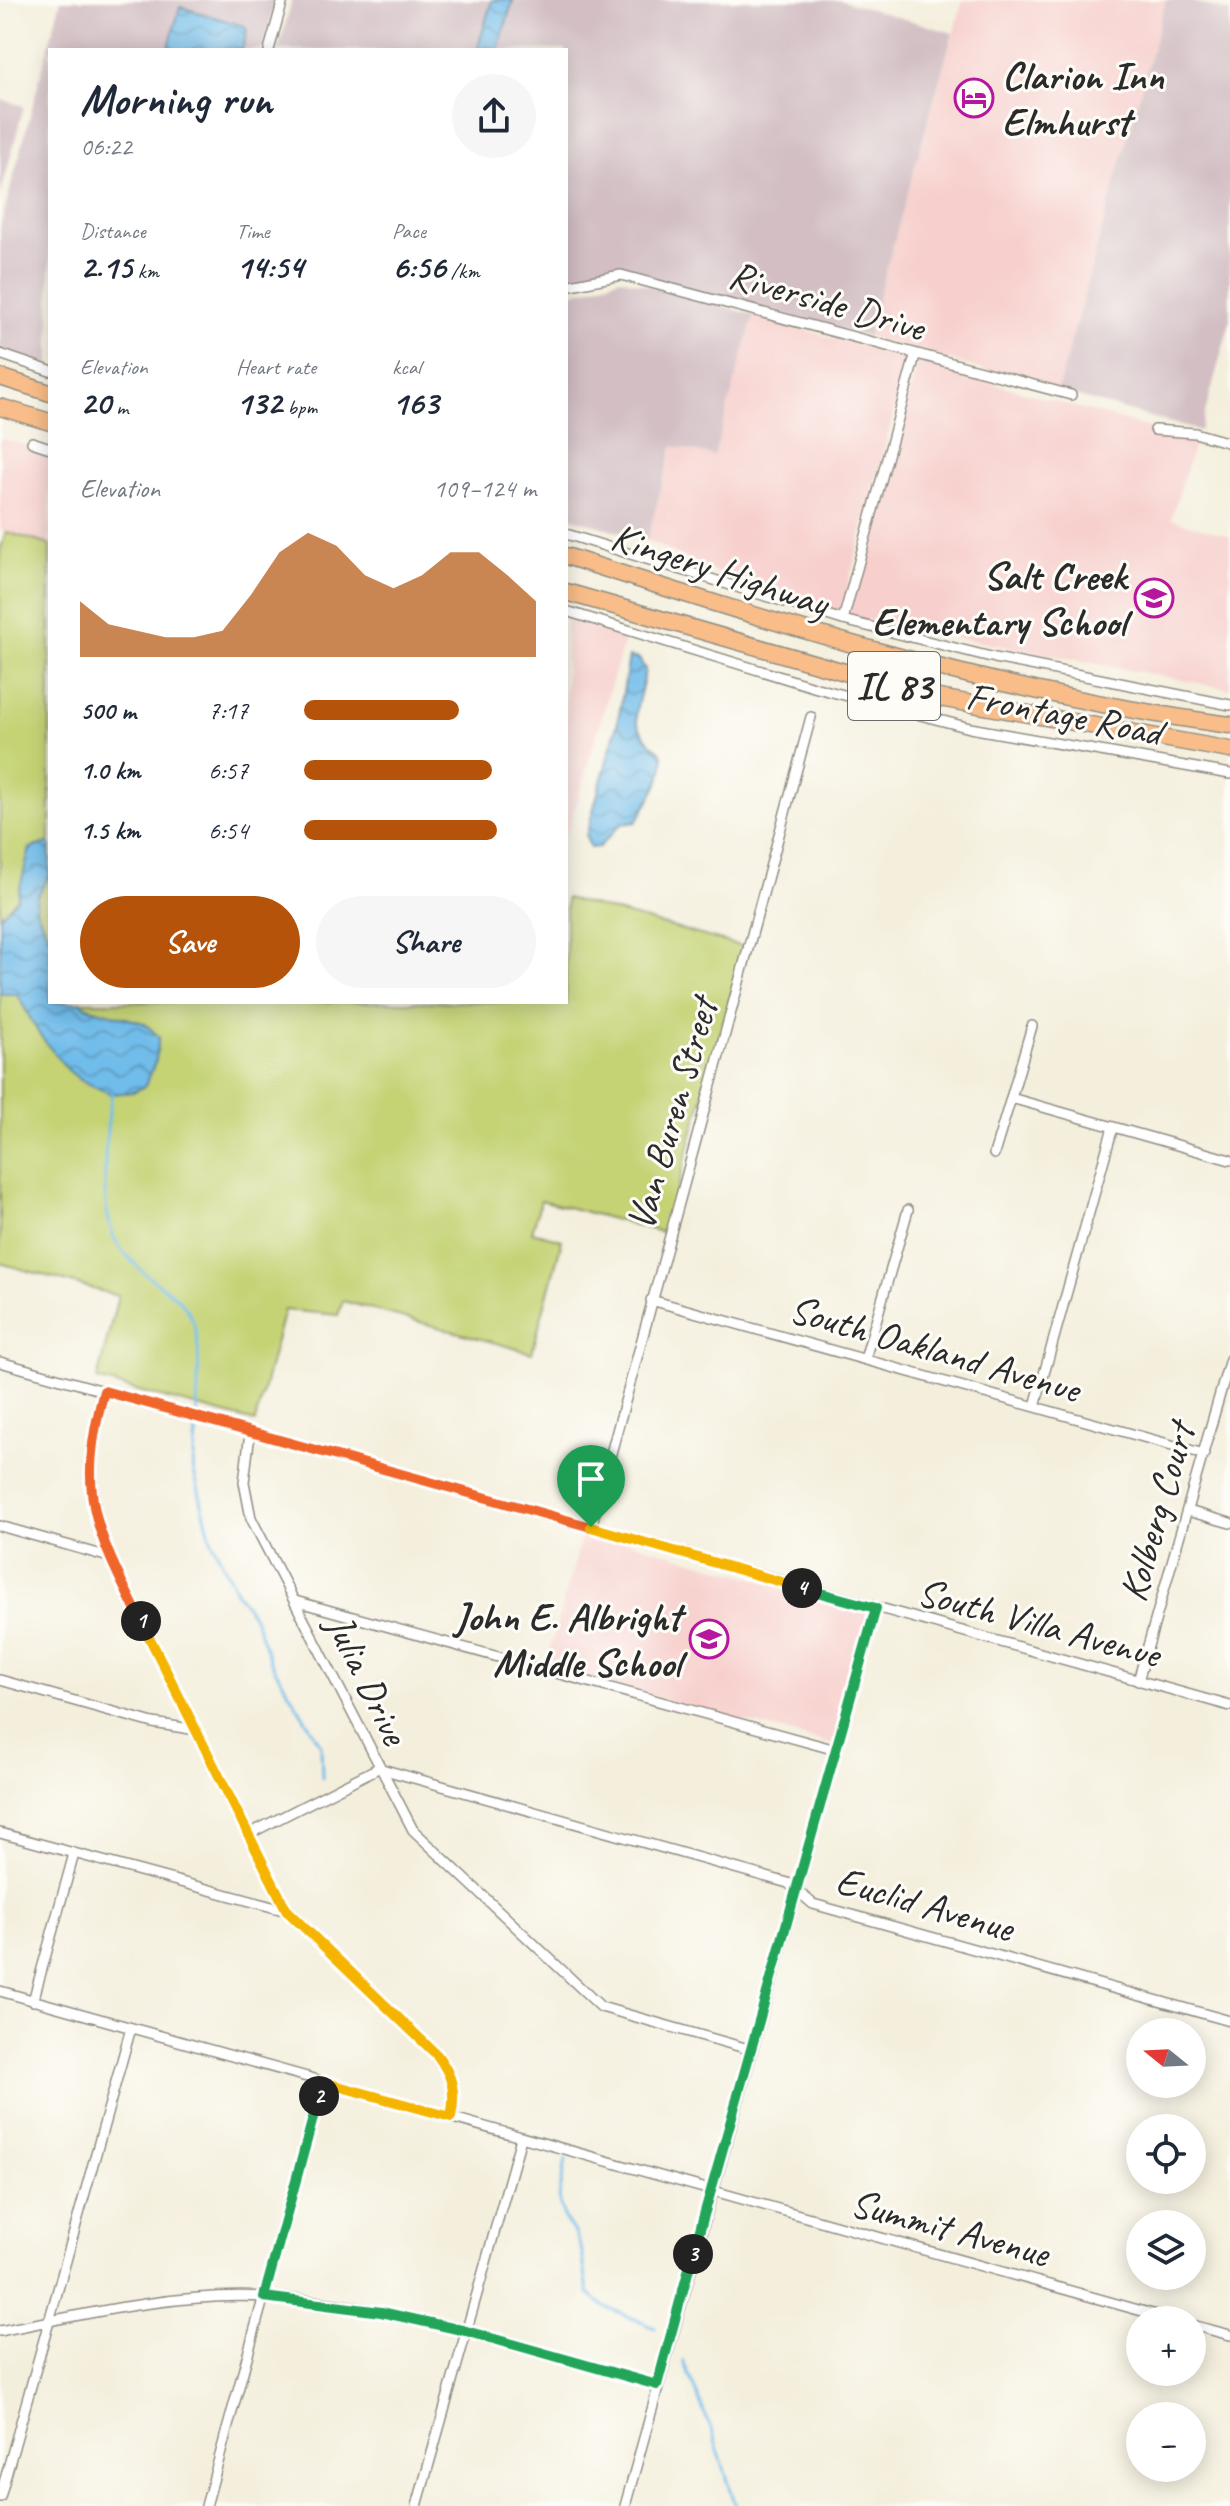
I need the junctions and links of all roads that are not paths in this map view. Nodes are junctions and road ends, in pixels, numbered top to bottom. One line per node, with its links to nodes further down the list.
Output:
1 (283, 0): 2 (street)
2 (270, 48)
3 (568, 286): 5 (street, Riverside Drive)
4 (0, 354): 6 (street)
5 (915, 356): 9 (street, Riverside Drive); 20 (street)
6 (48, 370)
7 (0, 377): 8 (highway)
8 (48, 392)
9 (1071, 395)
10 (0, 407): 11 (highway)
11 (48, 421)
12 (1155, 430): 14 (street)
13 (32, 442): 15 (street)
14 (1230, 443)
15 (48, 447)
16 (568, 535): 20 (street, Frontage Road)
17 (568, 557): 23 (highway, Kingery Highway / IL 83)
18 (568, 593): 24 (highway, Kingery Highway / IL 83)
19 (568, 612): 25 (street, Frontage Road)
20 (843, 620): 21 (street, Frontage Road)
21 (1230, 705)
22 (811, 717): 32 (street, Van Buren Street)
23 (1230, 725)
24 (1230, 750)
25 (1230, 774)
26 (1032, 1026): 27 (street)
27 (1011, 1098): 28 (street); 29 (street)
28 (1113, 1127): 30 (street); 37 (street)
29 (994, 1154)
30 (1230, 1160)
31 (908, 1210): 33 (street)
32 (651, 1300): 33 (street, South Oakland Avenue); 43 (street, Van Buren Street)
33 (865, 1359): 37 (street, South Oakland Avenue)
34 (1230, 1359): 39 (street, Kolberg Court)
35 (0, 1362): 36 (street, South Villa Avenue)
36 (104, 1391): 38 (street, South Villa Avenue); 44 (street)
37 (1035, 1406): 39 (street, South Oakland Avenue)
38 (250, 1433): 43 (street, South Villa Avenue); 45 (street, Julia Drive)
39 (1204, 1454): 40 (street, Kolberg Court)
40 (1188, 1511): 41 (street); 48 (street, Kolberg Court)
41 (1230, 1523)
42 (0, 1526): 44 (street)
43 (591, 1527): 46 (street, South Villa Avenue)
44 (109, 1557): 50 (street)
45 (295, 1601): 51 (street); 52 (street, Julia Drive)
46 (876, 1608): 48 (street, South Villa Avenue); 51 (street)
47 (0, 1680): 50 (street)
48 (1138, 1681): 49 (street, South Villa Avenue)
49 (1230, 1706)
50 (197, 1730): 54 (street)
51 (836, 1750): 56 (street)
52 (378, 1768): 54 (street); 56 (street, Euclid Avenue); 62 (street, Julia Drive)
53 (0, 1833): 55 (street)
54 (249, 1834): 57 (street)
55 (74, 1854): 57 (street); 59 (street)
56 (796, 1893): 60 (street, Euclid Avenue); 62 (street)
57 (287, 1911): 64 (street)
58 (0, 1991): 59 (street, Summit Avenue)
59 (33, 2001): 61 (street, Summit Avenue)
60 (1230, 2021)
61 (131, 2028): 63 (street, Summit Avenue); 69 (street)
62 (752, 2050): 66 (street)
63 (323, 2082): 64 (street, Summit Avenue); 67 (street)
64 (451, 2117): 65 (street, Summit Avenue)
65 (521, 2138): 66 (street, Summit Avenue); 72 (street)
66 (710, 2191): 68 (street, Summit Avenue); 74 (street)
67 (264, 2297): 69 (street); 72 (street); 76 (street)
68 (1126, 2307)
69 (49, 2321): 71 (street); 75 (street)
70 (1206, 2329): 73 (street)
71 (0, 2331)
72 (466, 2331): 74 (street); 77 (street)
73 (1230, 2335)
74 (657, 2385): 78 (street)
75 (0, 2497)
76 (206, 2506)
77 (417, 2506)
78 (625, 2506)

